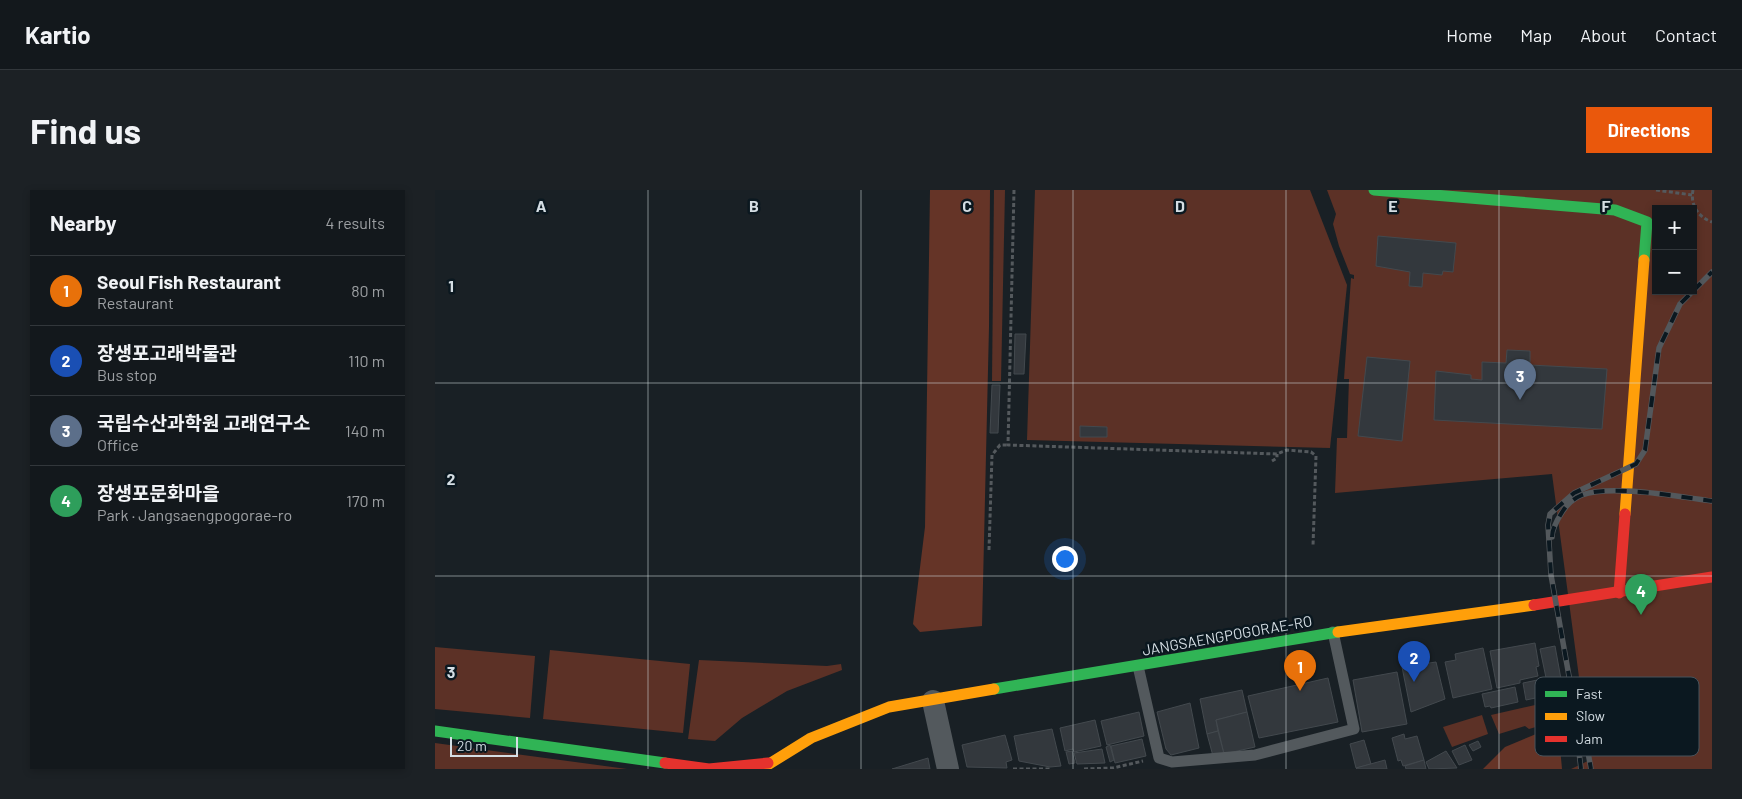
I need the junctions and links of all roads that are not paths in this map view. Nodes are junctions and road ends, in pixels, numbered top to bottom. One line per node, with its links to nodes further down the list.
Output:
1 (1374, 190): 3 (street)
2 (1712, 577): 3 (street, JANGSAENGPOGORAE-RO)
3 (1619, 593): 4 (street, JANGSAENGPOGORAE-RO)
4 (1333, 632): 5 (street, JANGSAENGPOGORAE-RO); 5 (lane)
5 (1138, 666): 6 (street, JANGSAENGPOGORAE-RO)
6 (933, 701): 8 (street, JANGSAENGPOGORAE-RO); 9 (street)
7 (435, 732): 8 (street)
8 (764, 766)
9 (948, 769)

